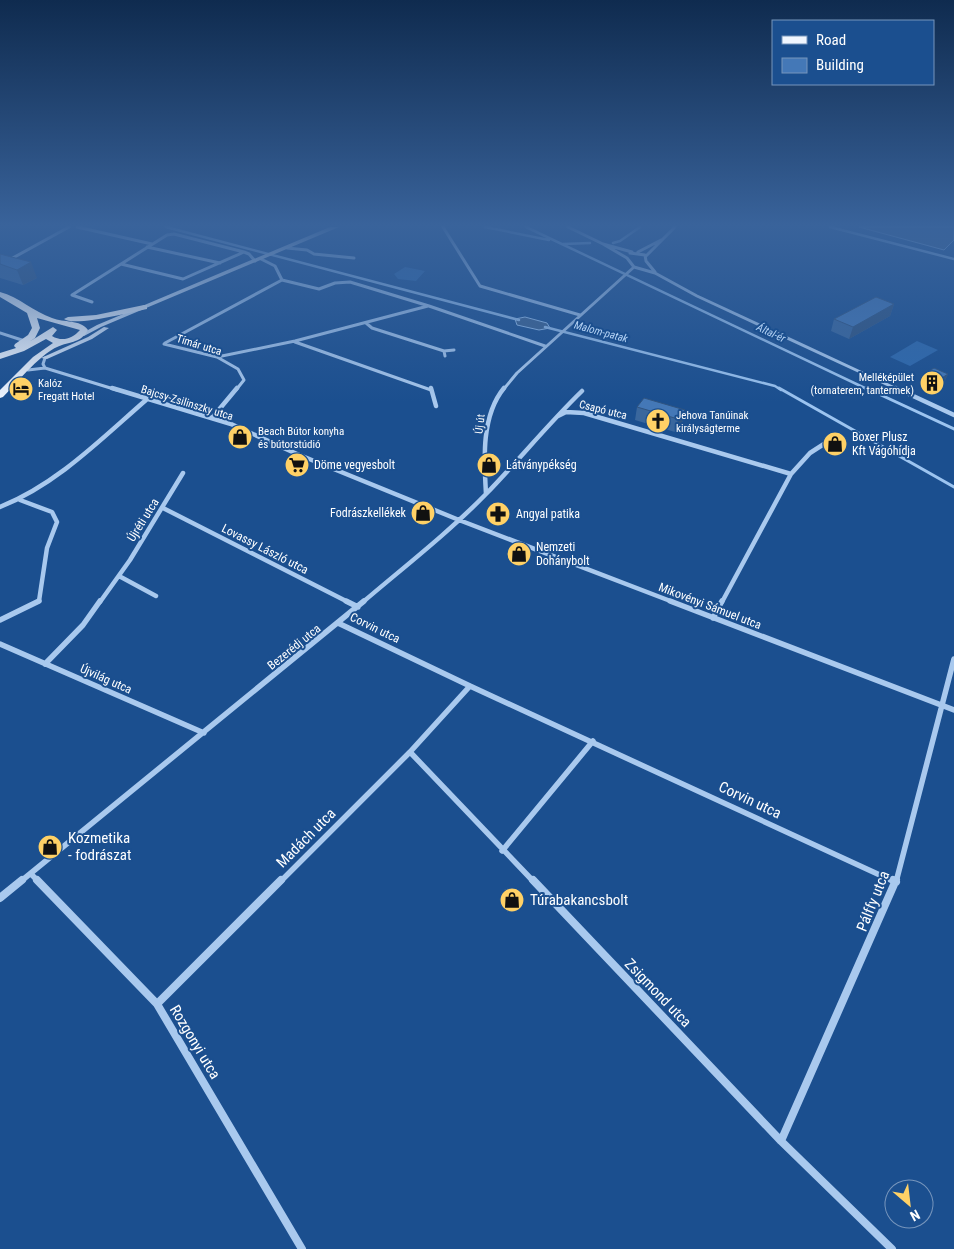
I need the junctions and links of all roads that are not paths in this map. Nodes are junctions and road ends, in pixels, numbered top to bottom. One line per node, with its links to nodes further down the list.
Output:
1 (87, 285): 11 (street)
2 (197, 285): 13 (main road)
3 (272, 285): 29 (street, Tímár utca)
4 (303, 285): 5 (street)
5 (329, 285)
6 (361, 285): 12 (street)
7 (480, 285): 15 (street)
8 (613, 285): 15 (street, Új út)
9 (677, 285): 38 (street)
10 (0, 294): 14 (main road)
11 (92, 302)
12 (429, 306): 16 (street); 24 (street)
13 (144, 307): 14 (main road); 18 (main road); 30 (main road)
14 (31, 312): 17 (main road); 20 (main road); 22 (main road)
15 (580, 315): 24 (street, Új út)
16 (366, 324): 21 (street); 26 (street)
17 (69, 325): 18 (main road); 20 (main road)
18 (81, 330): 23 (main road)
19 (0, 333): 22 (street)
20 (49, 333): 23 (main road); 27 (main road)
21 (295, 341): 29 (street); 37 (street)
22 (26, 342): 27 (main road)
23 (62, 342): 33 (main road)
24 (545, 346): 44 (street, Új út)
25 (454, 350): 26 (street)
26 (444, 351): 28 (street)
27 (0, 355)
28 (445, 356)
29 (217, 357): 40 (street, Tímár utca)
30 (45, 358): 31 (street); 32 (main road)
31 (45, 368): 32 (street, Bajcsy-Zsilinszky utca); 36 (street, Bajcsy-Zsilinszky utca)
32 (28, 370): 33 (main road)
33 (14, 381): 35 (main road)
34 (582, 391): 39 (street, Bezerédj utca)
35 (0, 395)
36 (146, 400): 40 (street, Bajcsy-Zsilinszky utca); 45 (street)
37 (436, 406)
38 (954, 415)
39 (555, 417): 43 (street, Csapó utca); 44 (street, Bezerédj utca)
40 (212, 418): 48 (street, Bajcsy-Zsilinszky utca)
41 (827, 442): 43 (street)
42 (183, 473): 47 (street, Újréti utca)
43 (791, 474): 52 (street)
44 (486, 494): 48 (street, Bezerédj utca)
45 (20, 500): 46 (street); 53 (street)
46 (0, 507)
47 (163, 508): 49 (street, Újréti utca); 51 (street, Lovassy László utca)
48 (460, 520): 51 (street, Bezerédj utca); 52 (street, Mikovényi Sámuel utca)
49 (118, 576): 50 (street); 57 (street, Újréti utca)
50 (156, 596)
51 (358, 607): 54 (street, Bezerédj utca)
52 (712, 618): 59 (street, Mikovényi Sámuel utca)
53 (0, 620)
54 (338, 623): 58 (street, Corvin utca); 61 (street, Bezerédj utca)
55 (0, 644): 57 (street, Újvilág utca)
56 (954, 659): 59 (street, Pálffy utca)
57 (45, 664): 61 (street, Újvilág utca)
58 (470, 686): 62 (street, Corvin utca); 63 (street, Madách utca)
59 (941, 706): 60 (street, Mikovényi Sámuel utca); 66 (street, Pálffy utca)
60 (954, 710)
61 (204, 733): 65 (street, Bezerédj utca)
62 (593, 741): 64 (street); 66 (street, Corvin utca)
63 (410, 752): 64 (street, Zsigmond utca); 68 (street, Madách utca)
64 (502, 851): 69 (street, Zsigmond utca)
65 (31, 874): 67 (street, Bezerédj utca); 68 (street, Rozgonyi utca)
66 (896, 882): 69 (street, Pálffy utca)
67 (0, 898)
68 (157, 1004): 70 (street, Rozgonyi utca)
69 (781, 1141): 71 (street, Zsigmond utca)
70 (302, 1249)
71 (892, 1249)

